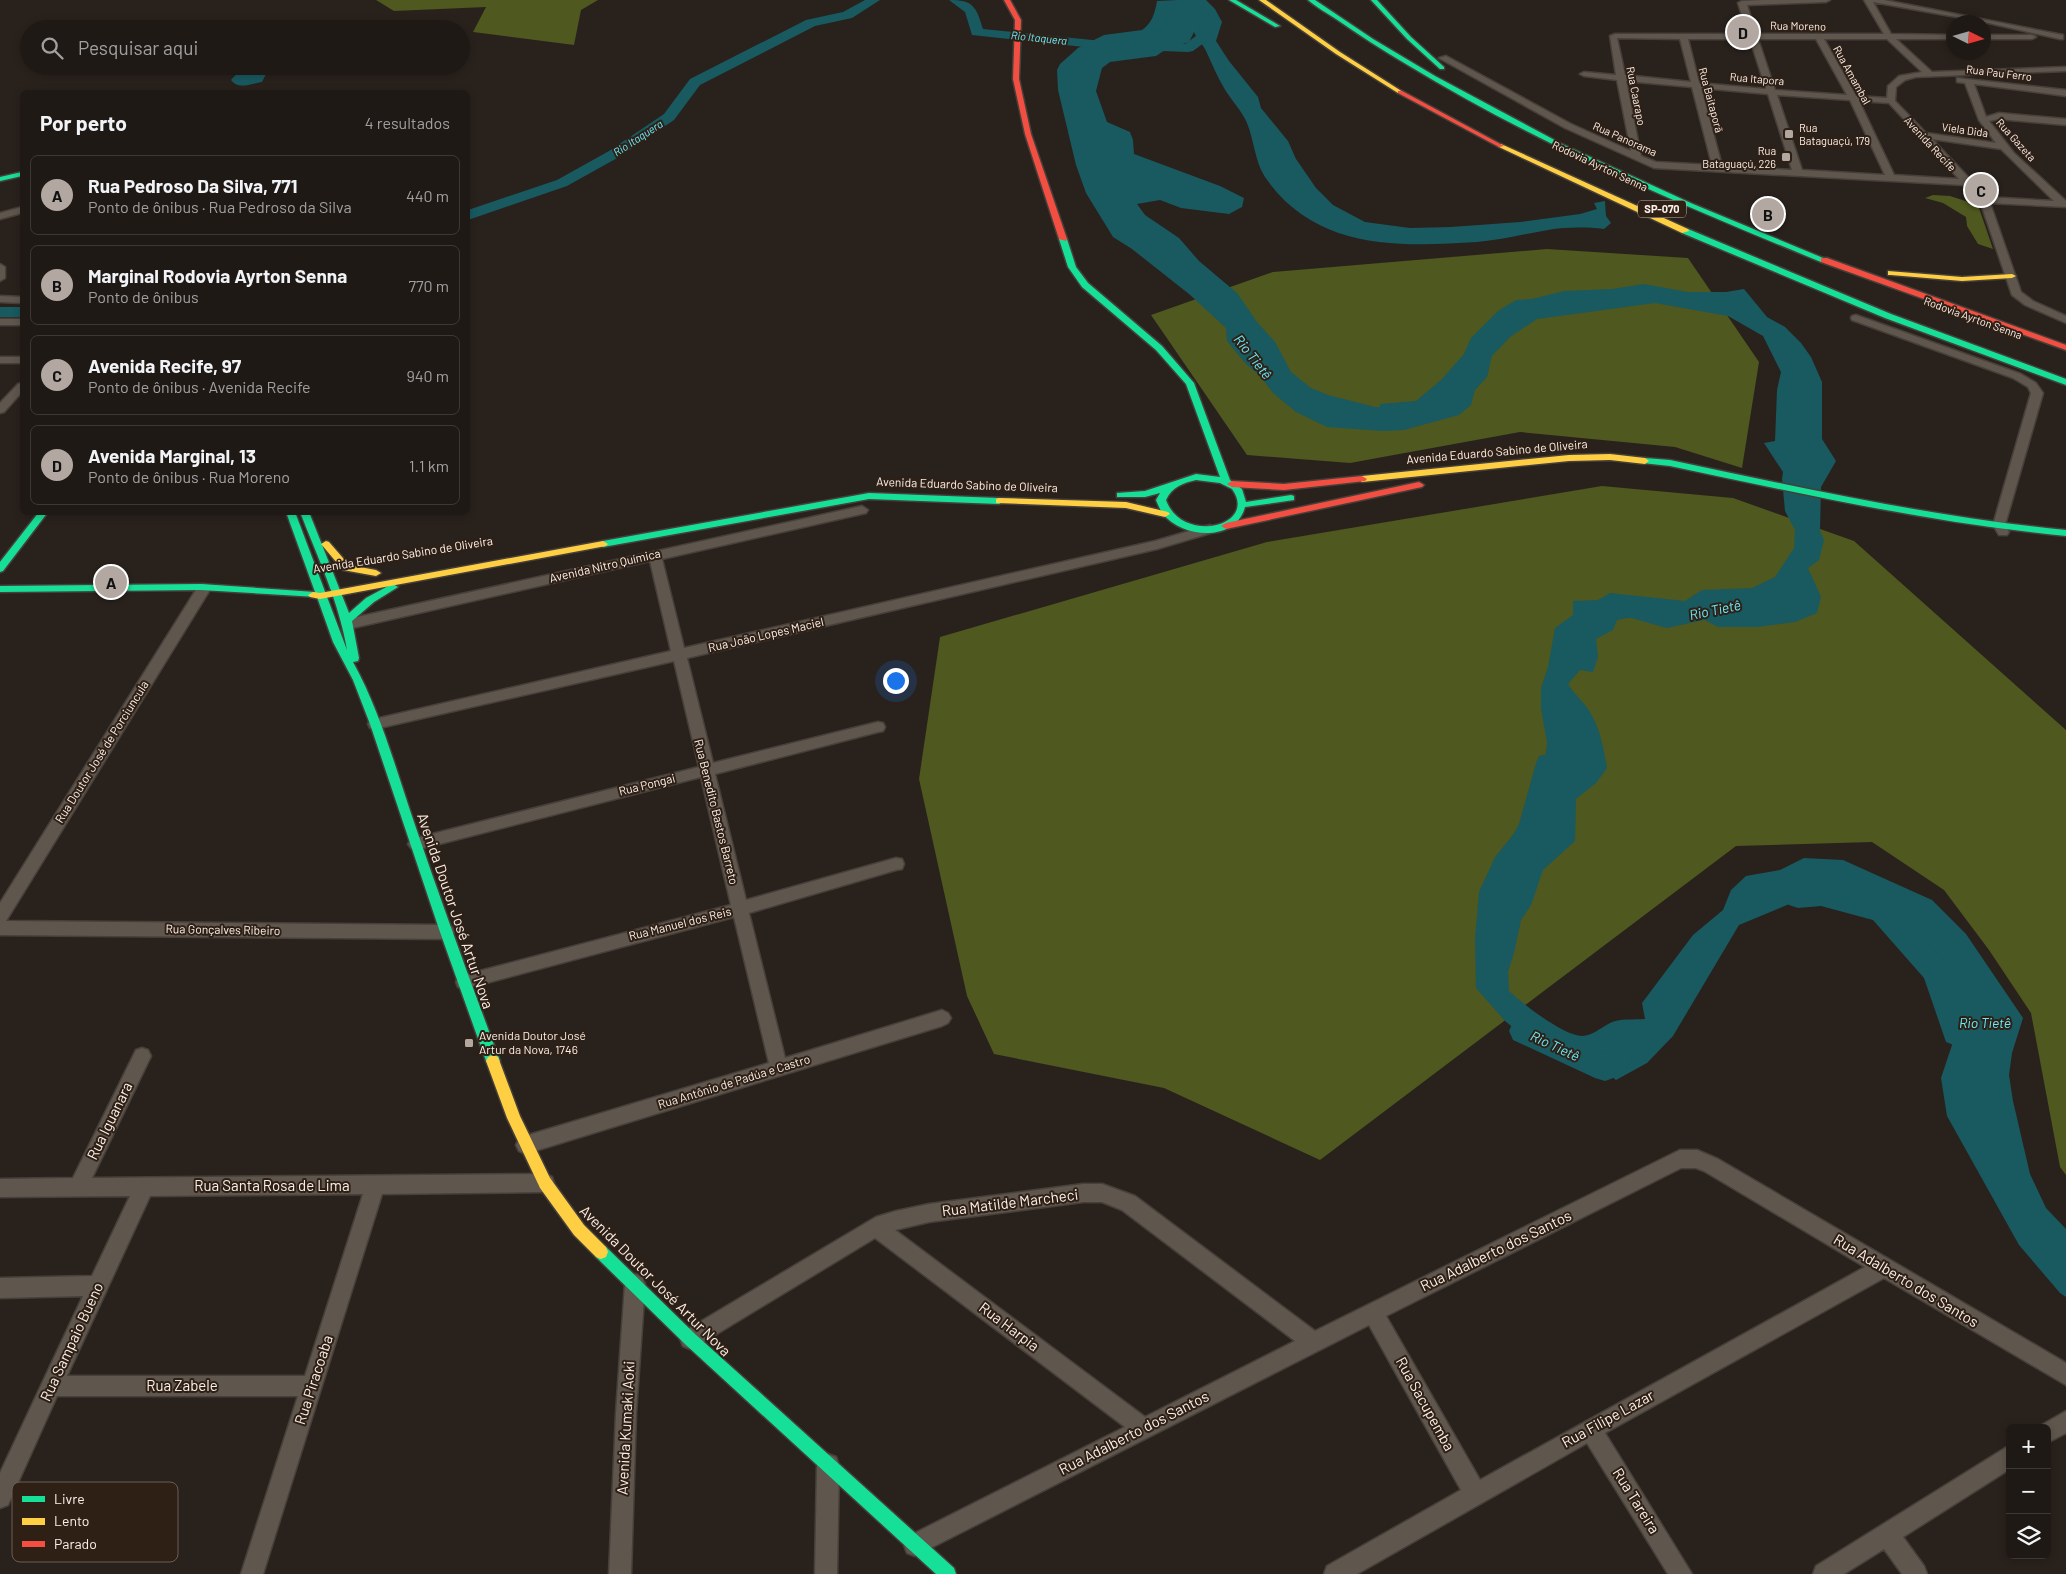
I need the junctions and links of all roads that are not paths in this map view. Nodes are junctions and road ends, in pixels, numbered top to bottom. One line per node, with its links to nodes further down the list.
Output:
1 (1008, 0): 77 (main road)
2 (1232, 0): 31 (main road)
3 (1262, 0): 31 (main road)
4 (1280, 0): 12 (main road)
5 (1311, 0): 71 (main road, Rodovia Ayrton Senna / SP-070)
6 (1374, 0): 25 (main road)
7 (1826, 0): 10 (street)
8 (1868, 0): 18 (street)
9 (1872, 0): 11 (street)
10 (1740, 1): 17 (street)
11 (1953, 15)
12 (1308, 18)
13 (1991, 22): 24 (street)
14 (1991, 25): 21 (street)
15 (1389, 35): 25 (main road)
16 (1683, 36): 17 (street, Rua Moreno); 22 (street, Rua Moreno); 32 (street, Rua Baitaporã)
17 (1752, 36): 23 (street, Rua Moreno); 33 (street)
18 (1889, 37): 19 (street, Rua Moreno); 23 (street, Rua Moreno); 28 (street)
19 (1946, 37)
20 (1991, 37): 21 (street)
21 (1999, 37): 24 (street)
22 (1613, 38): 29 (street, Rua Caarapo)
23 (1818, 38): 35 (street, Rua Amambal)
24 (2063, 38)
25 (1443, 63): 41 (street, Rua Panorama); 48 (main road)
26 (2066, 69): 28 (street)
27 (1584, 74): 29 (street, Rua Itapora)
28 (1929, 74): 30 (street, Rua Pau Ferro); 36 (street)
29 (1622, 77): 32 (street, Rua Itapora); 42 (street, Rua Caarapo)
30 (1969, 81): 34 (street, Rua Pau Ferro); 37 (street, Rua Gazeta)
31 (1386, 84): 74 (main road)
32 (1695, 85): 33 (street, Rua Itapora); 45 (street, Rua Baitaporã)
33 (1770, 92): 35 (street, Rua Itapora); 47 (street)
34 (2066, 93)
35 (1853, 98): 36 (street, Rua Itapora); 49 (street, Rua Amambal)
36 (1891, 101): 39 (street, Avenida Recife)
37 (1983, 120): 38 (street); 43 (street, Rua Gazeta)
38 (2064, 123)
39 (1922, 135): 43 (street, Viela Dida); 51 (street, Avenida Recife)
40 (1525, 144): 58 (main road, Rodovia Ayrton Senna / SP-070)
41 (1610, 145): 42 (street); 44 (street, Rua Panorama)
42 (1635, 145): 44 (street, Rua Caarapo)
43 (2004, 147): 53 (street, Rua Gazeta)
44 (1637, 158): 45 (street, Rua Panorama)
45 (1718, 169): 47 (street, Rua Panorama)
46 (20, 174): 50 (main road)
47 (1798, 174): 49 (street, Rua Panorama)
48 (1656, 176)
49 (1891, 178): 51 (street, Rua Panorama)
50 (0, 179)
51 (1967, 182): 52 (street, Avenida Recife)
52 (1984, 200): 53 (street); 60 (street, Avenida Recife)
53 (2064, 204)
54 (20, 211): 55 (street)
55 (0, 216)
56 (1872, 265): 59 (main road)
57 (0, 267): 61 (street)
58 (1811, 271)
59 (1891, 273): 60 (main road); 62 (main road)
60 (2012, 276): 66 (street, Avenida Recife)
61 (0, 278)
62 (1956, 296)
63 (0, 299): 64 (street)
64 (20, 300)
65 (1856, 318): 91 (street)
66 (2066, 320)
67 (2040, 321): 70 (main road)
68 (0, 322): 69 (street)
69 (20, 322)
70 (2066, 327)
71 (2066, 348)
72 (0, 360): 73 (street)
73 (20, 360)
74 (2066, 382)
75 (20, 388): 76 (street)
76 (0, 410)
77 (1218, 461): 78 (main road); 79 (main road)
78 (1209, 478): 79 (main road); 81 (main road)
79 (1229, 482): 82 (main road, Avenida Eduardo Sabino de Oliveira); 83 (main road)
80 (1419, 485): 82 (main road, Avenida Eduardo Sabino de Oliveira); 83 (main road); 89 (main road)
81 (1167, 488): 88 (main road); 95 (main road, Avenida Eduardo Sabino de Oliveira)
82 (1776, 488): 91 (main road, Avenida Eduardo Sabino de Oliveira)
83 (1242, 505): 89 (main road)
84 (862, 510): 94 (street, Avenida Nitro Química)
85 (42, 515): 96 (main road)
86 (291, 515): 99 (main road, Avenida Doutor José Artur Nova)
87 (305, 515): 98 (main road, Avenida Doutor José Artur Nova); 98 (main road, Avenida Eduardo Sabino de Oliveira)
88 (1167, 516): 90 (main road); 93 (street); 97 (main road, Avenida Eduardo Sabino de Oliveira)
89 (1226, 526): 90 (main road)
90 (1210, 529): 93 (street, Rua João Lopes Maciel)
91 (2004, 529): 92 (main road, Avenida Eduardo Sabino de Oliveira)
92 (2066, 533)
93 (1157, 545): 106 (street, Rua João Lopes Maciel)
94 (655, 555): 105 (street, Avenida Nitro Química); 106 (street, Rua Benedito Bastos Barreto)
95 (404, 568)
96 (0, 569)
97 (416, 578): 103 (main road, Avenida Eduardo Sabino de Oliveira); 105 (main road)
98 (332, 579): 99 (main road, Avenida Eduardo Sabino de Oliveira); 103 (main road, Avenida Doutor José Artur Nova)
99 (315, 582): 102 (main road, Avenida Eduardo Sabino de Oliveira); 104 (main road, Avenida Doutor José Artur Nova)
100 (204, 588): 101 (main road); 102 (main road); 114 (street, Rua Doutor José de Porciuncula)
101 (0, 589)
102 (286, 591): 104 (main road, Avenida Eduardo Sabino de Oliveira)
103 (337, 593): 104 (main road, Avenida Eduardo Sabino de Oliveira); 105 (main road, Avenida Doutor José Artur Nova)
104 (320, 596): 107 (main road, Avenida Doutor José Artur Nova)
105 (347, 622): 107 (main road, Avenida Doutor José Artur Nova)
106 (679, 655): 108 (street, Rua João Lopes Maciel); 110 (street, Rua Benedito Bastos Barreto)
107 (358, 680): 108 (main road, Avenida Doutor José Artur Nova)
108 (375, 724): 111 (main road, Avenida Doutor José Artur Nova)
109 (878, 727): 110 (street, Rua Pongai)
110 (705, 771): 111 (street, Rua Pongai); 113 (street, Rua Benedito Bastos Barreto)
111 (416, 844): 116 (main road, Avenida Doutor José Artur Nova)
112 (896, 864): 113 (street, Rua Manuel dos Reis)
113 (740, 909): 117 (street, Rua Manuel dos Reis); 120 (street, Rua Benedito Bastos Barreto)
114 (0, 917)
115 (0, 928): 116 (street, Rua Gonçalves Ribeiro)
116 (446, 932): 117 (main road, Avenida Doutor José Artur Nova)
117 (464, 982): 121 (main road, Avenida Doutor José Artur Nova)
118 (942, 1018): 120 (street, Rua Antônio de Padúa e Castro)
119 (142, 1056): 124 (street, Rua Iguanara)
120 (778, 1069): 121 (street, Rua Antônio de Padúa e Castro)
121 (525, 1145): 122 (main road, Avenida Doutor José Artur Nova)
122 (545, 1183): 123 (street, Rua Santa Rosa de Lima); 129 (main road, Avenida Doutor José Artur Nova)
123 (375, 1186): 125 (street, Rua Santa Rosa de Lima); 137 (street, Rua Piracoaba)
124 (78, 1187): 125 (street, Rua Santa Rosa de Lima); 126 (street, Rua Santa Rosa de Lima)
125 (144, 1187): 130 (street, Rua Sampaio Bueno)
126 (0, 1188)
127 (876, 1227): 133 (street, Rua Matilde Marcheci); 134 (street, Rua Matilde Marcheci); 139 (street, Rua Harpia)
128 (1883, 1268): 132 (street, Rua Adalberto dos Santos); 135 (street, Rua Adalberto dos Santos); 140 (street, Rua Filipe Lazar)
129 (635, 1283): 133 (main road, Avenida Doutor José Artur Nova); 149 (street, Avenida Kumaki Aoki)
130 (98, 1286): 131 (street); 136 (street, Rua Sampaio Bueno)
131 (0, 1288)
132 (1373, 1312): 134 (street, Rua Adalberto dos Santos); 144 (street, Rua Sacupemba)
133 (690, 1339): 143 (main road, Avenida Doutor José Artur Nova)
134 (1314, 1343): 139 (street, Rua Adalberto dos Santos)
135 (2066, 1375)
136 (52, 1386): 137 (street, Rua Zabele); 145 (street, Rua Sampaio Bueno)
137 (312, 1386): 148 (street, Rua Piracoaba)
138 (2066, 1421): 141 (street)
139 (1143, 1428): 147 (street, Rua Adalberto dos Santos)
140 (1591, 1429): 144 (street, Rua Filipe Lazar); 153 (street, Rua Tareira)
141 (2051, 1430)
142 (2006, 1459): 146 (street)
143 (828, 1464): 147 (main road, Avenida Doutor José Artur Nova); 150 (street)
144 (1476, 1495): 152 (street, Rua Filipe Lazar)
145 (0, 1497)
146 (1887, 1534): 154 (street); 155 (street)
147 (915, 1545): 151 (main road, Avenida Doutor José Artur Nova)
148 (252, 1574)
149 (620, 1574)
150 (826, 1574)
151 (948, 1574)
152 (1335, 1574)
153 (1681, 1574)
154 (1824, 1574)
155 (1916, 1574)

